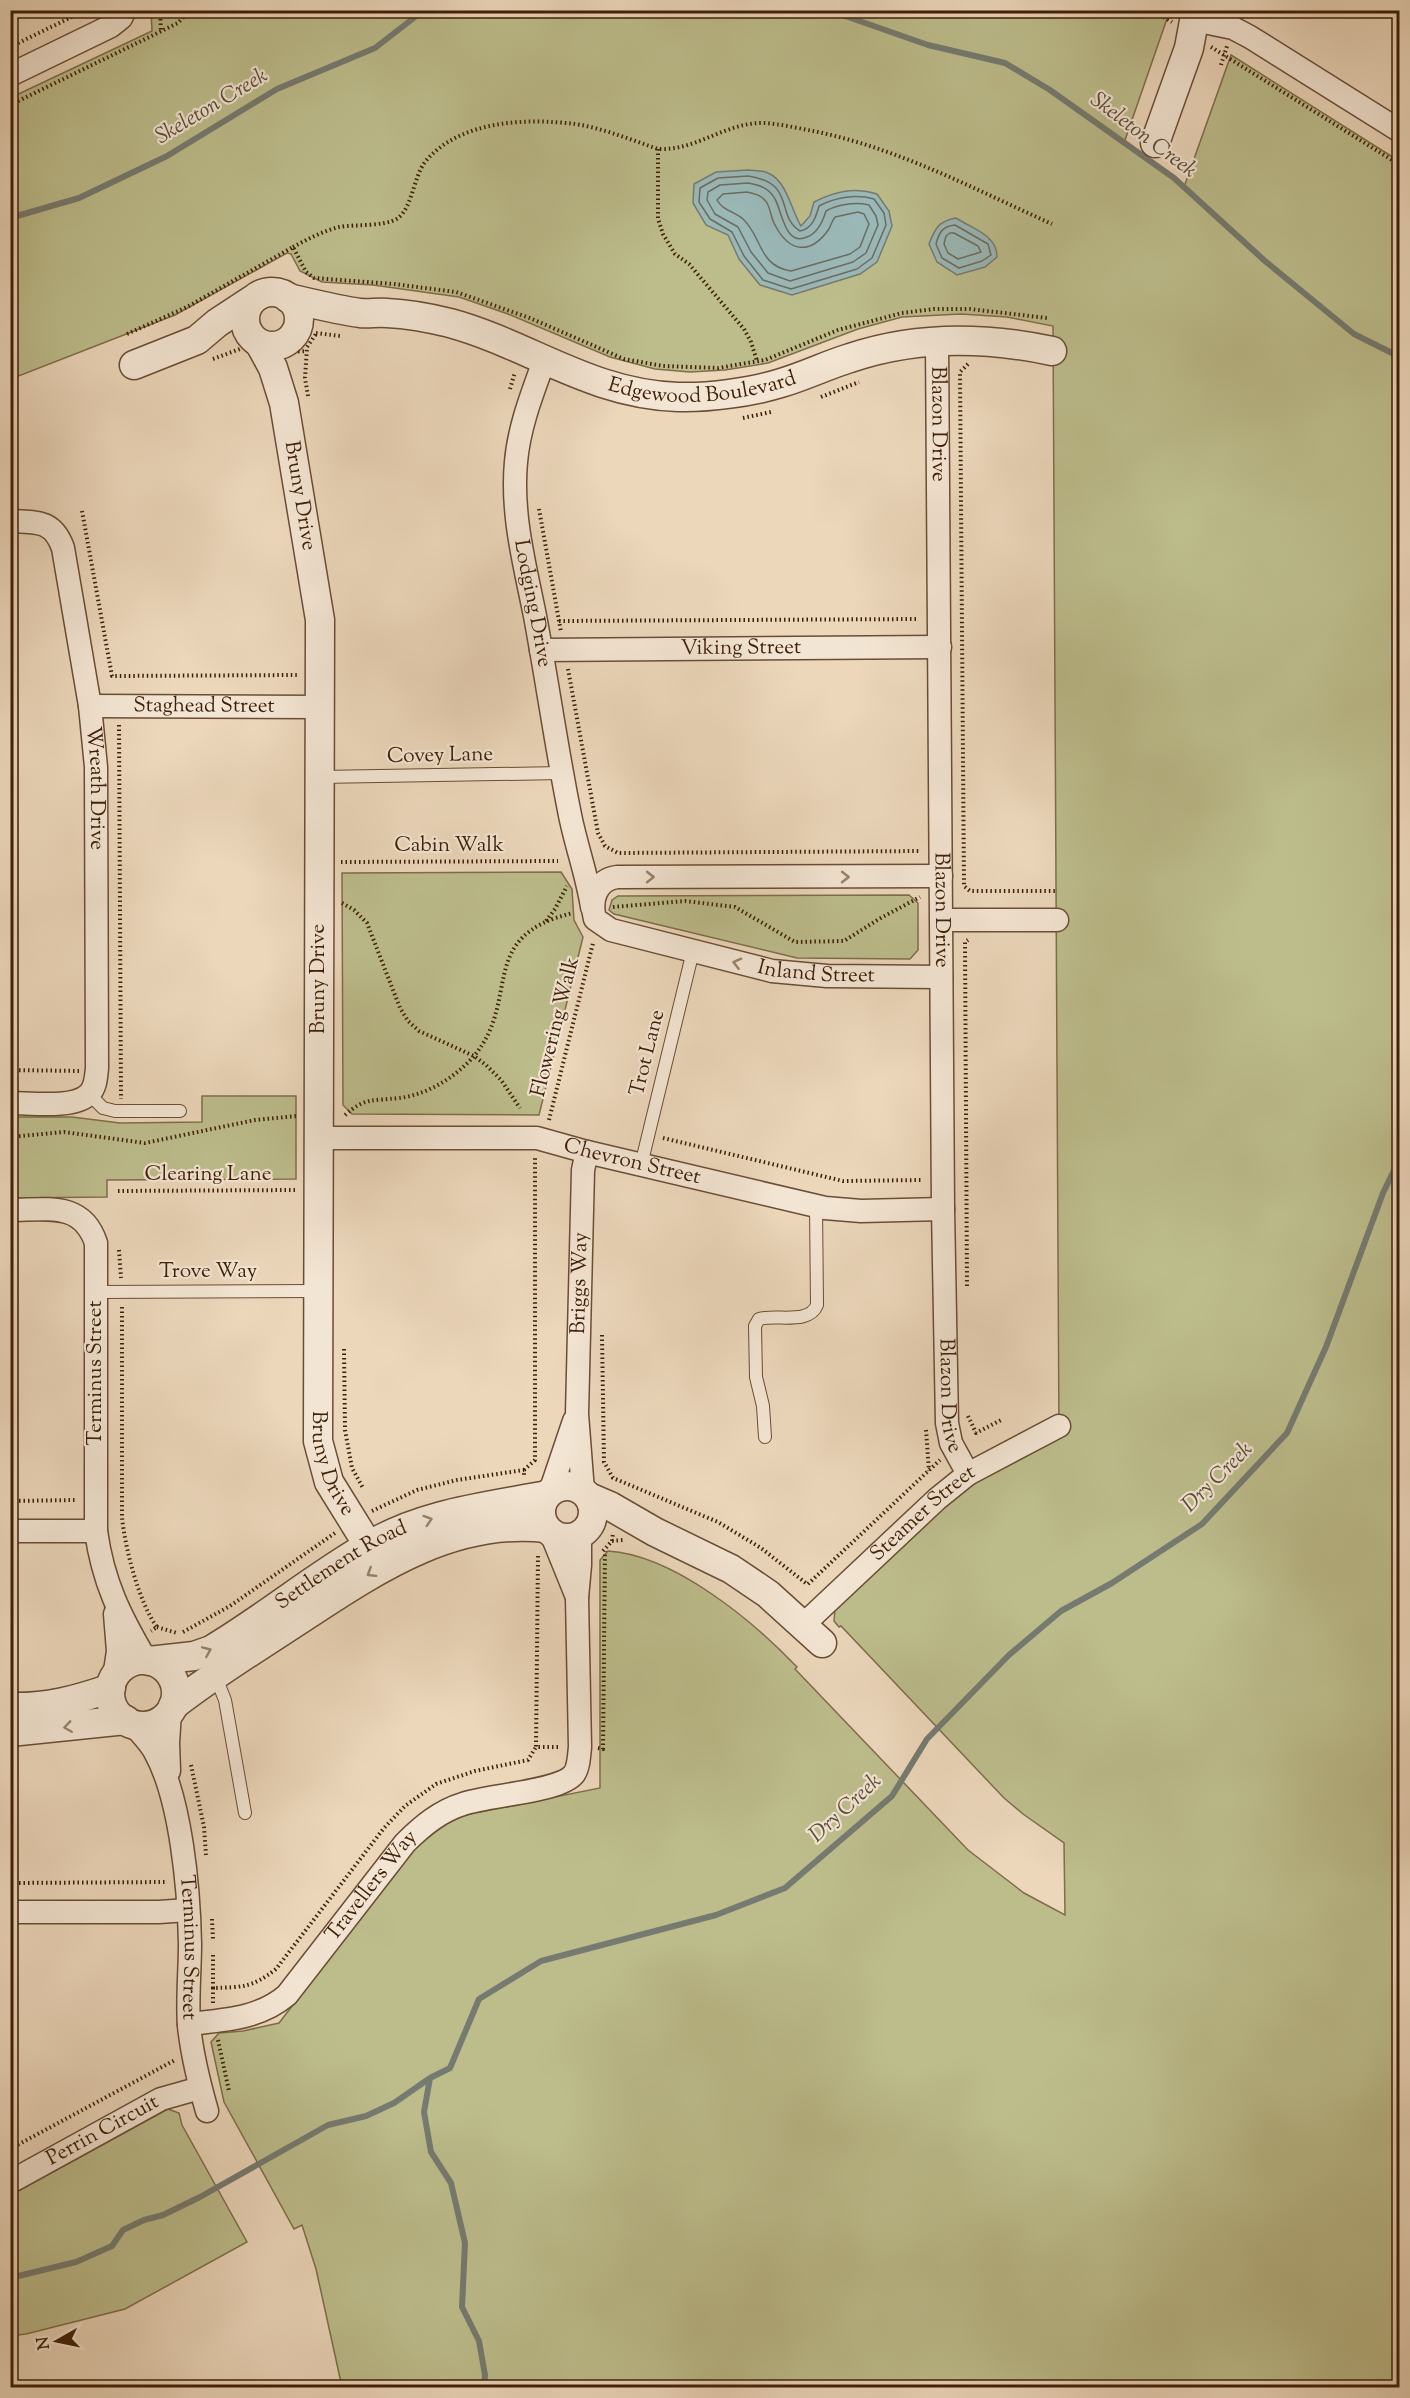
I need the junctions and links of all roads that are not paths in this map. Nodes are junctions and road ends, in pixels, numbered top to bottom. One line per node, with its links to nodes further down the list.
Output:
1 (125, 10): 3 (street)
2 (1195, 15): 4 (street); 5 (street)
3 (10, 75)
4 (1400, 131)
5 (1155, 143)
6 (252, 300): 7 (street); 8 (street); 9 (street)
7 (302, 313): 9 (street); 13 (street, Edgewood Boulevard); 14 (street, Bruny Drive)
8 (197, 340): 9 (street); 12 (street)
9 (257, 342): 14 (street, Bruny Drive)
10 (937, 342): 11 (street, Edgewood Boulevard); 13 (street, Edgewood Boulevard); 16 (street, Blazon Drive)
11 (1052, 351)
12 (134, 365)
13 (541, 370): 17 (street, Lodging Drive)
14 (284, 403): 19 (street, Bruny Drive)
15 (10, 522): 18 (street, Wreath Drive)
16 (940, 647): 17 (street, Viking Street); 23 (street, Blazon Drive)
17 (541, 650): 20 (street, Lodging Drive)
18 (90, 706): 19 (street, Staghead Street); 29 (street, Wreath Drive)
19 (318, 707): 21 (street, Bruny Drive)
20 (561, 773): 21 (lane, Covey Lane); 22 (street, Lodging Drive)
21 (319, 777): 32 (street, Bruny Drive)
22 (576, 848): 24 (street, Lodging Drive); 24 (street)
23 (941, 886): 24 (street, one-way to 23); 25 (street, Blazon Drive)
24 (597, 896): 27 (street, Inland Street)
25 (942, 920): 26 (street); 28 (street, Blazon Drive)
26 (1057, 920)
27 (693, 951): 28 (street, Inland Street, one-way to 27); 34 (lane, Trot Lane)
28 (941, 977): 36 (street, Blazon Drive)
29 (89, 1094): 30 (street); 31 (lane)
30 (10, 1103)
31 (180, 1112)
32 (320, 1127): 33 (street, Chevron Street); 38 (street, Bruny Drive)
33 (587, 1152): 34 (street, Chevron Street); 40 (street, Briggs Way)
34 (641, 1165): 35 (street, Chevron Street)
35 (816, 1205): 36 (street, Chevron Street); 42 (lane)
36 (943, 1209): 43 (street, Blazon Drive)
37 (10, 1210): 39 (street, Terminus Street)
38 (320, 1291): 39 (lane, Trove Way); 51 (street, Bruny Drive)
39 (96, 1292): 47 (street, Terminus Street)
40 (577, 1414): 44 (street, Briggs Way); 45 (street, Briggs Way)
41 (1059, 1426): 43 (street, Steamer Street)
42 (765, 1437)
43 (968, 1474): 54 (street, Steamer Street)
44 (548, 1494): 45 (street); 48 (street); 51 (street, Settlement Road, one-way to 44)
45 (586, 1494): 49 (street); 50 (street)
46 (10, 1531): 47 (street)
47 (89, 1531): 53 (street, Terminus Street)
48 (548, 1531): 50 (street); 52 (street); 56 (street, Settlement Road, one-way to 56)
49 (655, 1532): 50 (street); 54 (street)
50 (582, 1534): 52 (street)
51 (368, 1545): 55 (street, Settlement Road, one-way to 51)
52 (577, 1598): 66 (street, Travellers Way)
53 (115, 1604): 55 (street, Terminus Street); 57 (street, Terminus Street)
54 (812, 1634)
55 (144, 1654): 57 (street); 59 (street)
56 (215, 1675): 59 (street, Settlement Road); 63 (lane)
57 (112, 1683): 58 (street); 60 (street)
58 (10, 1707)
59 (171, 1709): 60 (street); 62 (street, Terminus Street)
60 (129, 1722): 61 (street, one-way to 61); 62 (street, Terminus Street)
61 (10, 1732)
62 (169, 1784): 64 (street, Terminus Street)
63 (245, 1813)
64 (188, 1910): 65 (street); 66 (street, Terminus Street)
65 (10, 1912)
66 (189, 2024): 67 (street, Terminus Street)
67 (200, 2088): 68 (street, Terminus Street); 69 (street, Perrin Circuit)
68 (207, 2111)
69 (10, 2182)

